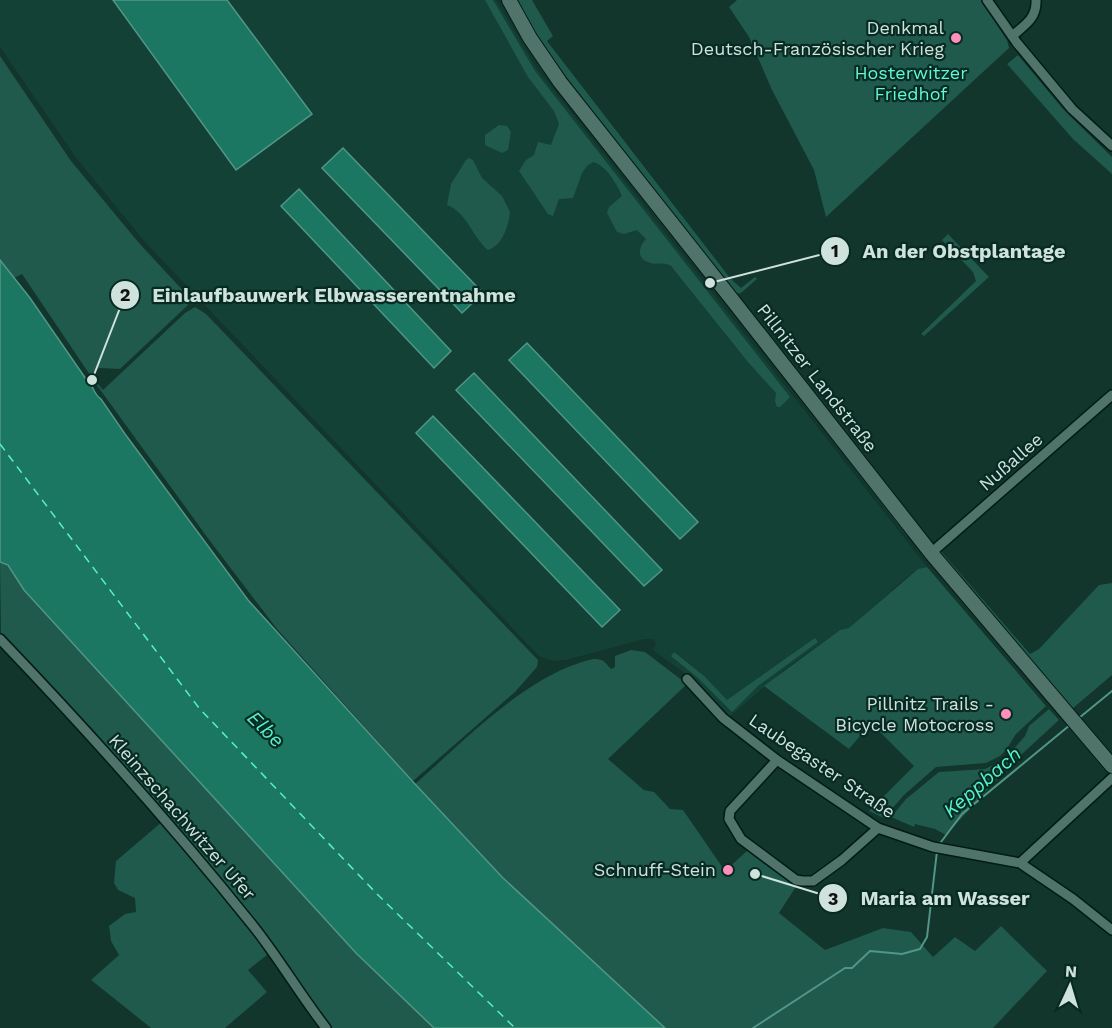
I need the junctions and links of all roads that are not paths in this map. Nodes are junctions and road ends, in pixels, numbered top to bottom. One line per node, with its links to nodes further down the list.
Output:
1 (509, 0): 7 (main road, Pillnitzer Landstraße)
2 (987, 0): 4 (street)
3 (1036, 0): 4 (street)
4 (1012, 36): 5 (street)
5 (1112, 146)
6 (1112, 395): 7 (street, Nußallee)
7 (931, 553): 11 (main road, Pillnitzer Landstraße)
8 (0, 639): 16 (street, Kleinzschachwitzer Ufer)
9 (687, 679): 10 (street, Laubegaster Straße)
10 (777, 760): 13 (street, Laubegaster Straße); 13 (street)
11 (1112, 766)
12 (1112, 778): 14 (street)
13 (878, 828): 14 (street, Laubegaster Straße)
14 (1020, 863): 15 (street, Laubegaster Straße)
15 (1112, 930)
16 (326, 1028)

